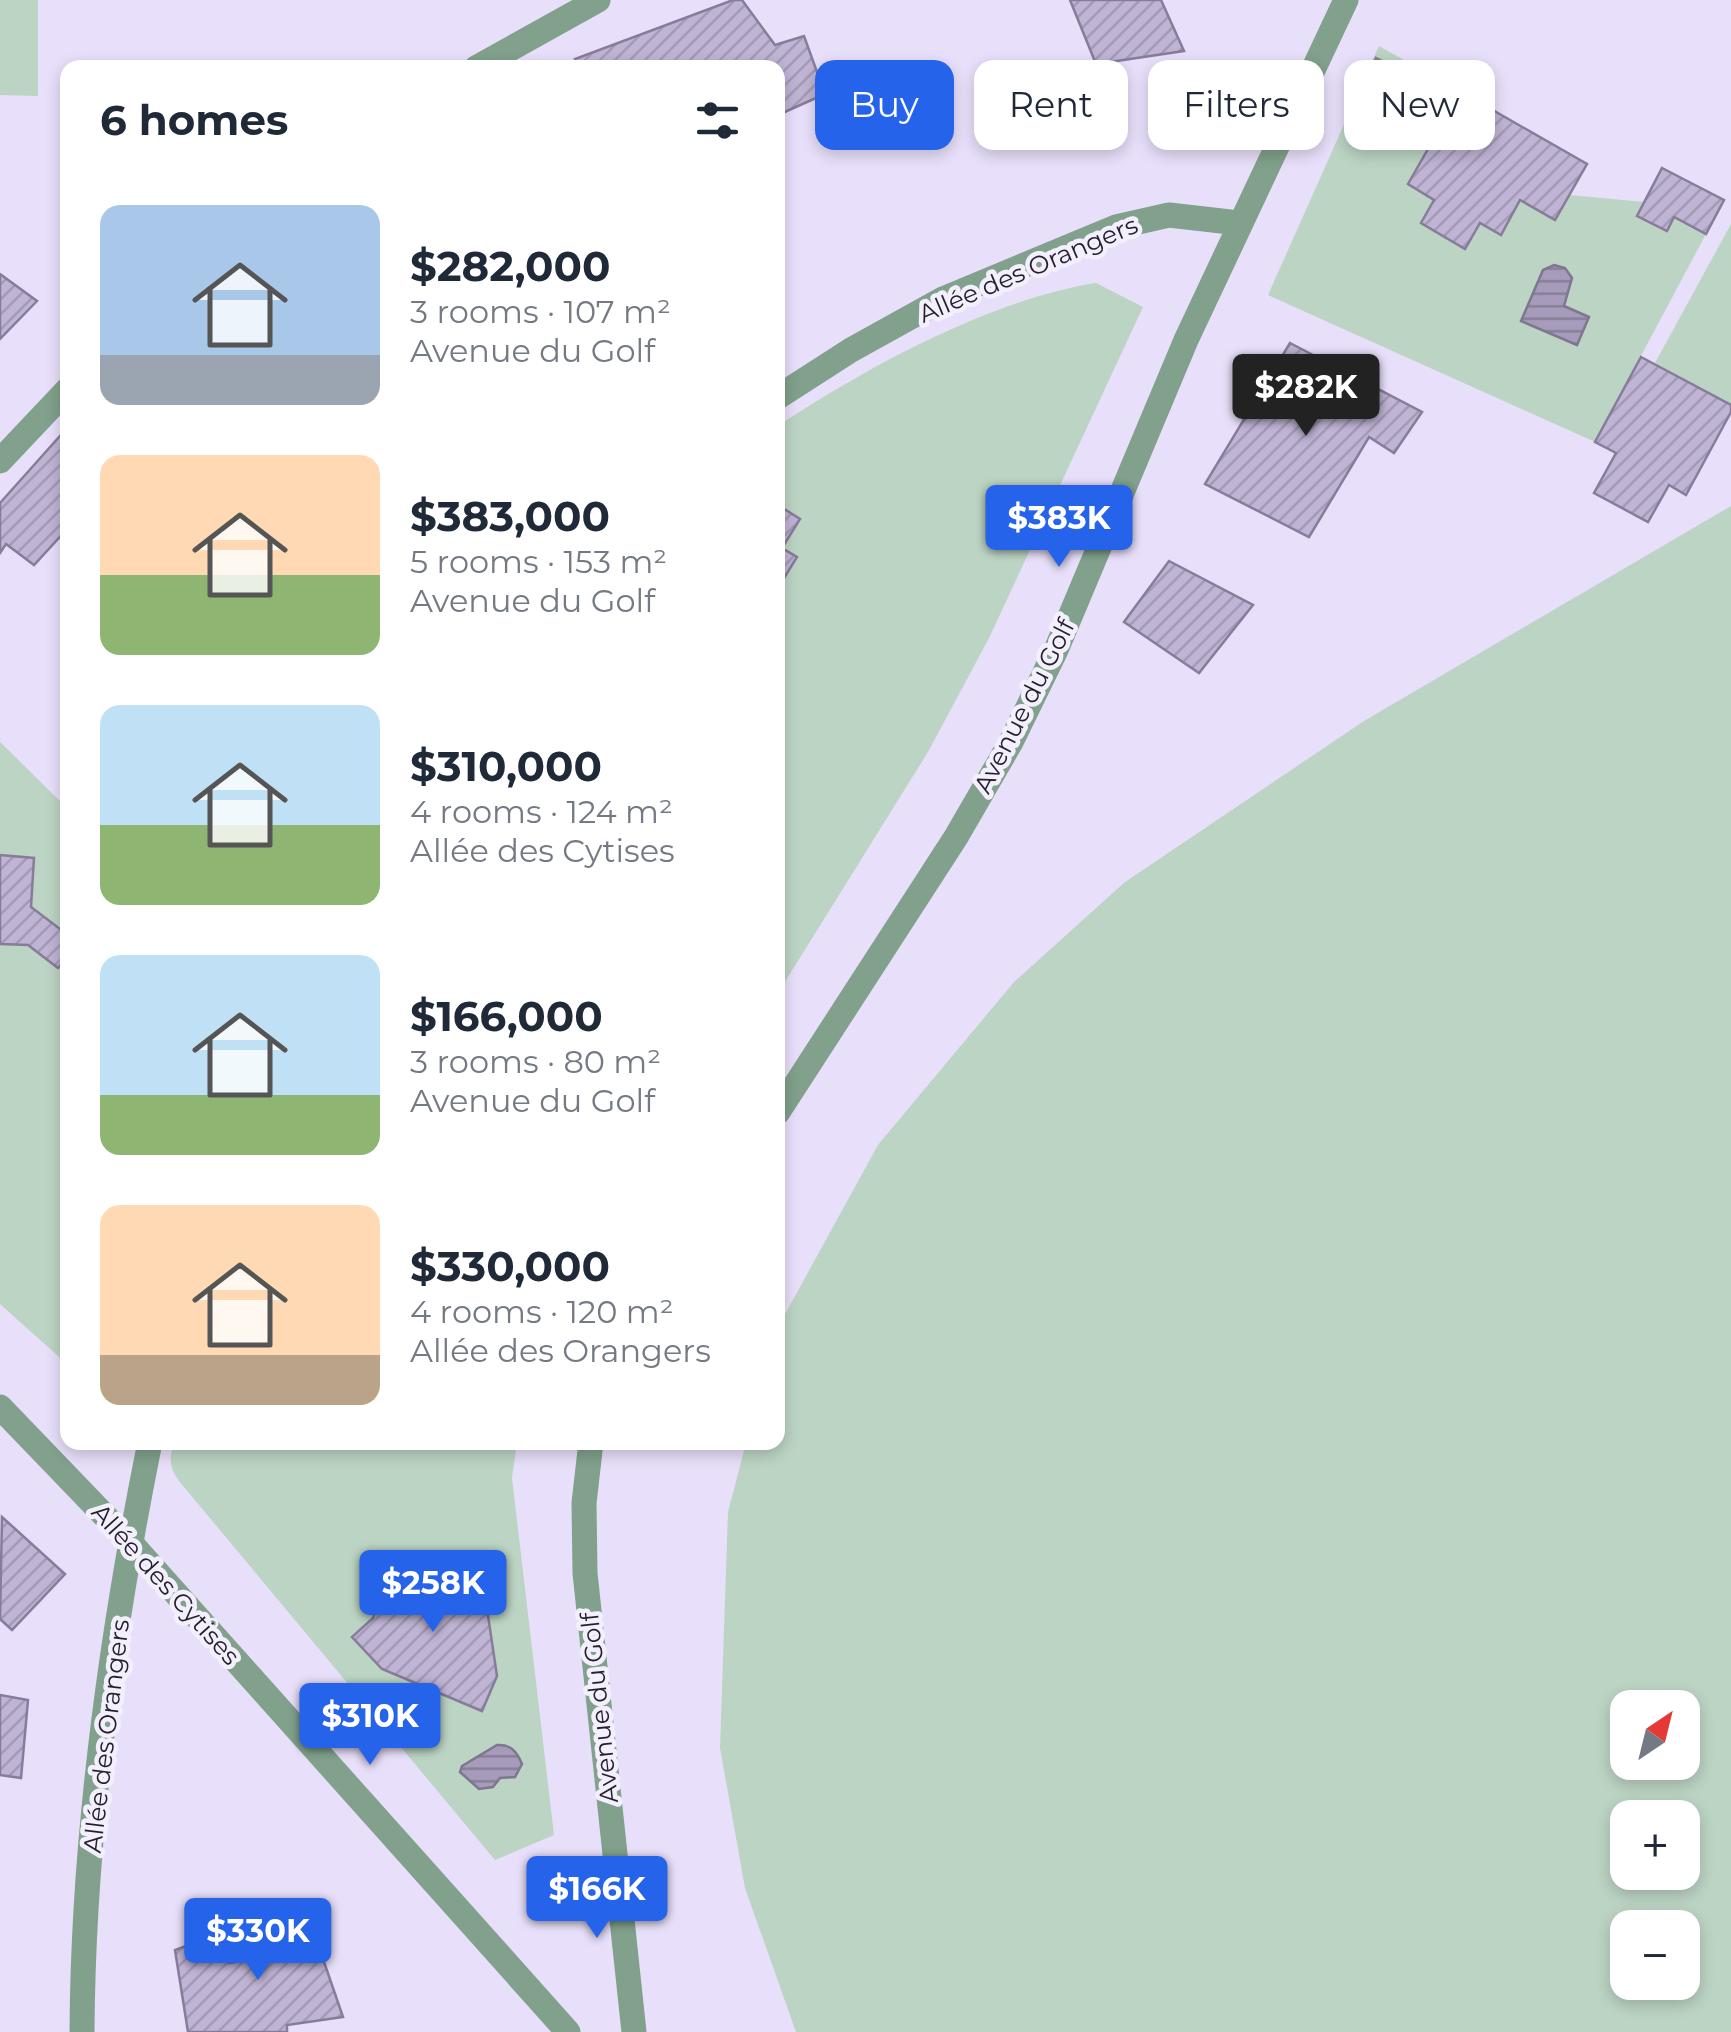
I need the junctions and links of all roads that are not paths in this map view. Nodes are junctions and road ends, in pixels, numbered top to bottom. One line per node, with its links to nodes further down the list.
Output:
1 (598, 0): 3 (street)
2 (1346, 0): 4 (street, Avenue du Golf)
3 (490, 60)
4 (1239, 222): 5 (street, Allée des Orangers); 8 (street, Avenue du Golf)
5 (785, 392)
6 (60, 398): 7 (street)
7 (0, 462)
8 (785, 1101)
9 (0, 1408): 12 (street, Allée des Cytises)
10 (148, 1450): 12 (street, Allée des Orangers)
11 (590, 1450): 15 (street, Avenue du Golf)
12 (130, 1542): 13 (street, Allée des Orangers); 14 (street, Allée des Cytises)
13 (82, 2032)
14 (568, 2032)
15 (634, 2032)

